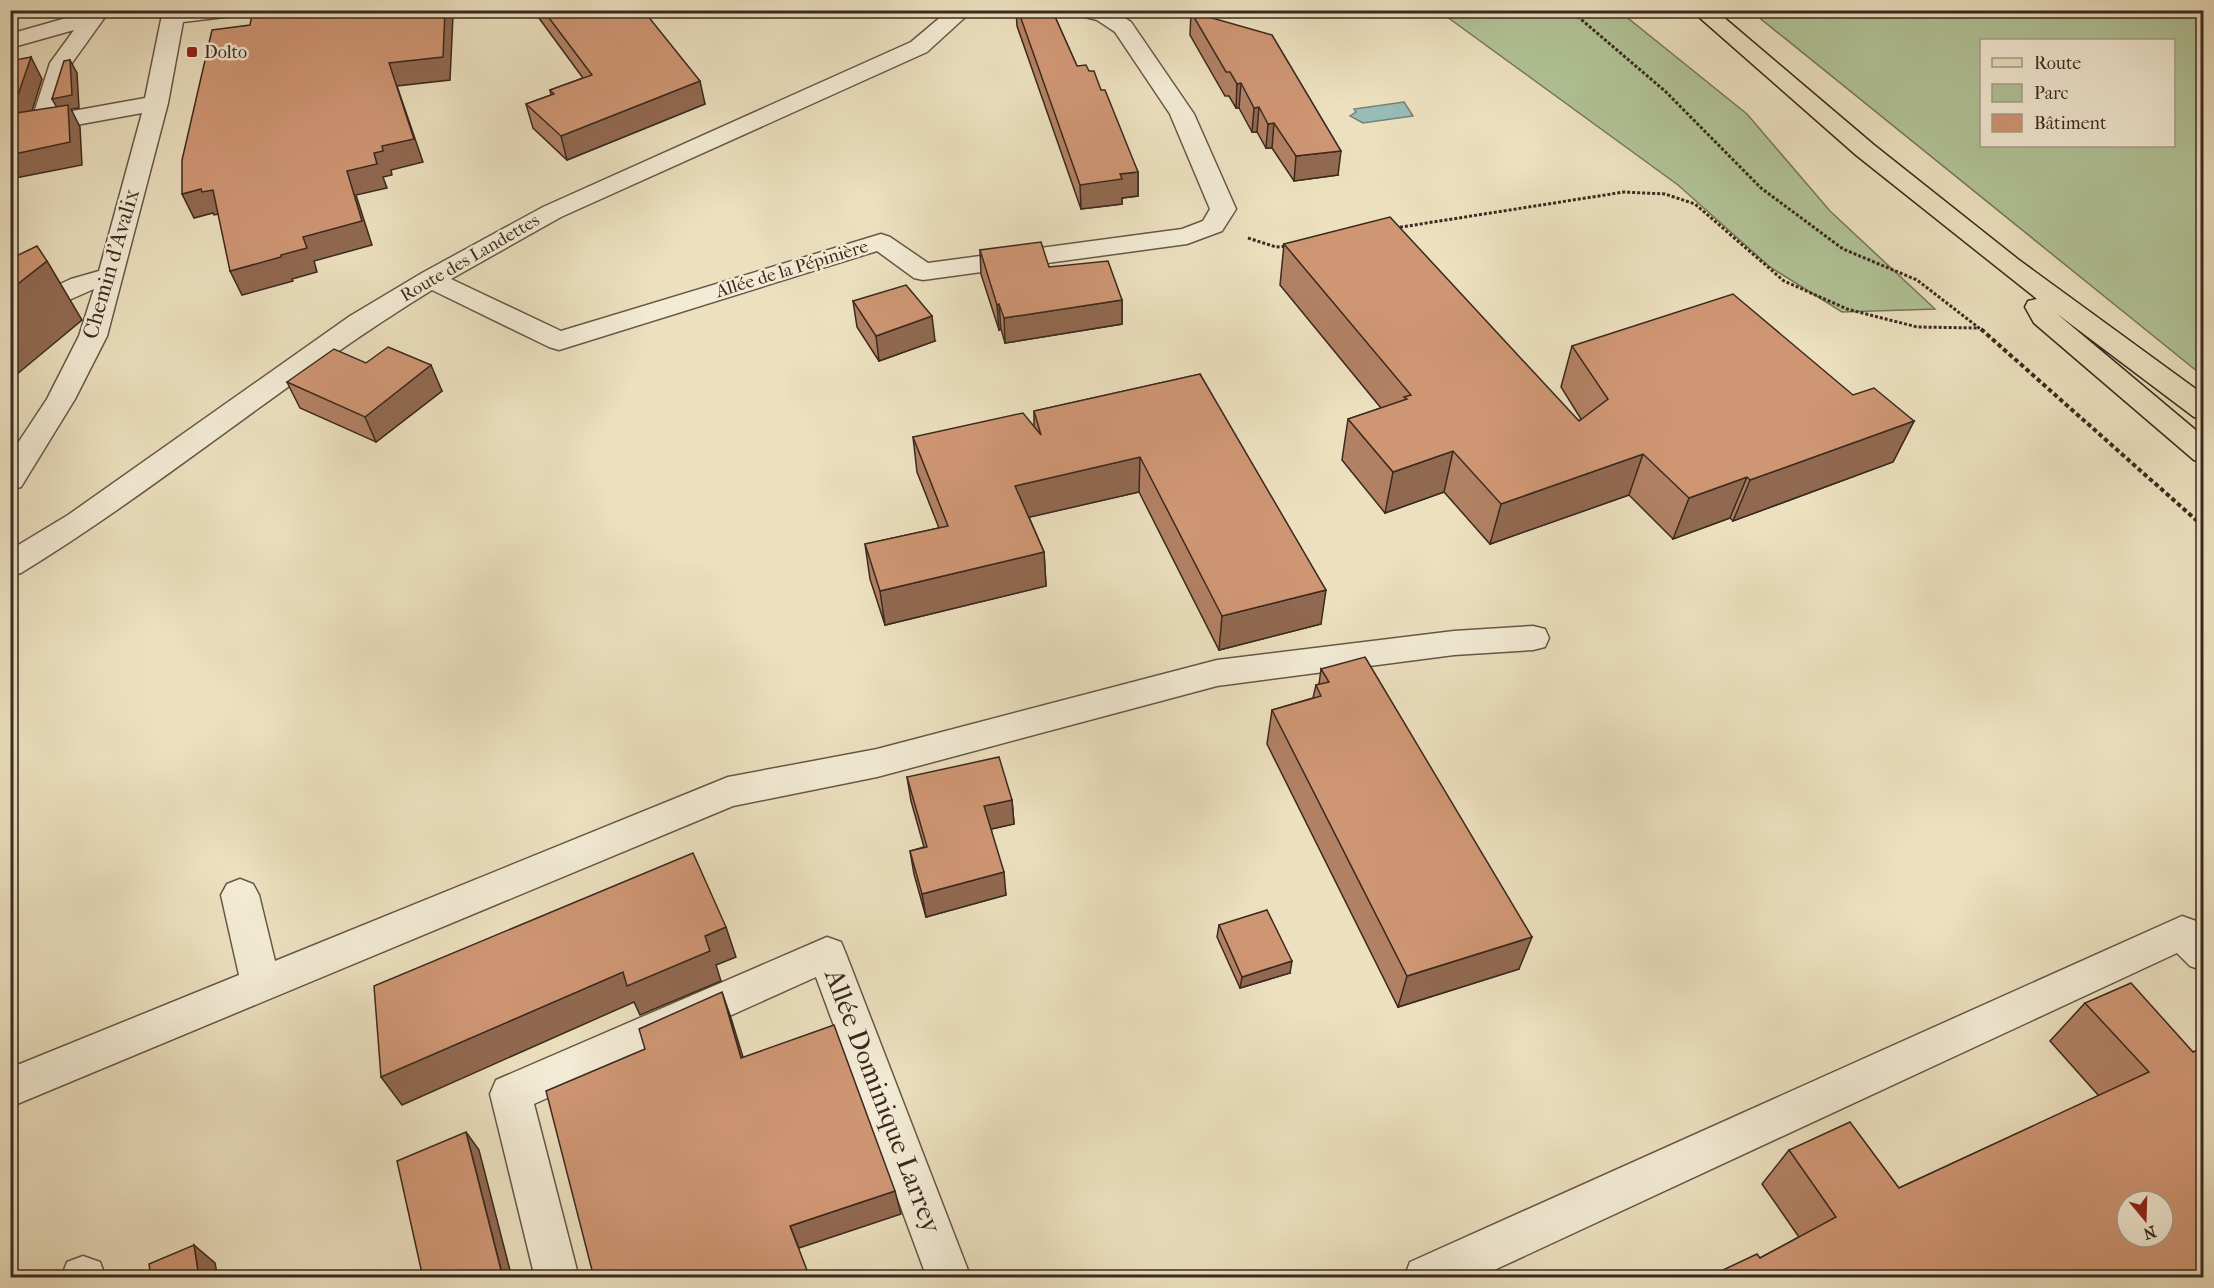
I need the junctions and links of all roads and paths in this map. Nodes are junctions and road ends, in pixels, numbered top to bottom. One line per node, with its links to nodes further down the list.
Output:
1 (233, 10): 7 (street)
2 (963, 10): 17 (street, Route des Landettes)
3 (1085, 10): 12 (street)
4 (1570, 10): 19 (path)
5 (1701, 10): 15 (main road)
6 (105, 14): 8 (street); 10 (street)
7 (173, 14): 9 (street, Chemin d'Avalix)
8 (10, 41)
9 (156, 103): 10 (street); 16 (street, Chemin d'Avalix)
10 (42, 123): 11 (street)
11 (10, 130)
12 (1213, 226): 14 (path); 17 (street, Allée de la Pépinière)
13 (1392, 229): 19 (path)
14 (1287, 246)
15 (2010, 266): 20 (main road); 21 (main road); 22 (main road)
16 (111, 276): 18 (street); 23 (street, Chemin d'Avalix)
17 (431, 279): 25 (street, Route des Landettes)
18 (10, 318)
19 (1980, 328): 24 (path)
20 (2204, 385)
21 (2204, 410)
22 (2204, 453)
23 (10, 480)
24 (2204, 527)
25 (10, 565)
26 (1533, 638): 29 (street)
27 (240, 895): 29 (street)
28 (2204, 954): 33 (street)
29 (261, 984): 30 (street)
30 (10, 1088)
31 (557, 1278): 32 (street, Allée Dominique Larrey)
32 (949, 1278)
33 (1426, 1278)

